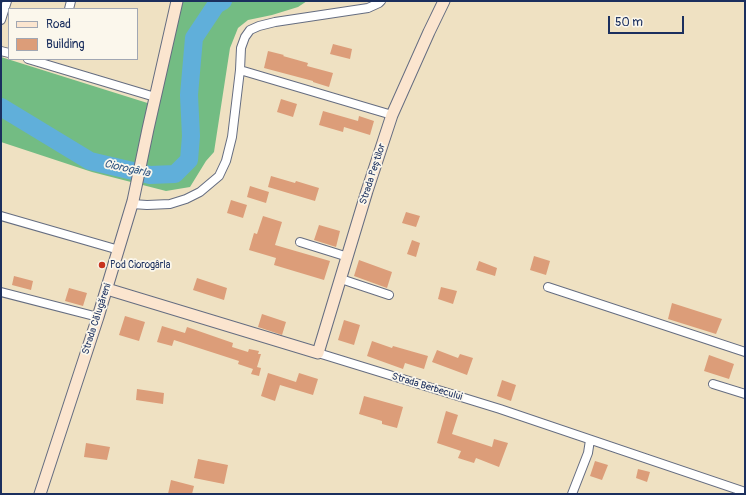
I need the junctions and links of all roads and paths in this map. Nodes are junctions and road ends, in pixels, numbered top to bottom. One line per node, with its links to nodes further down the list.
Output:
1 (7, 1): 5 (street)
2 (177, 1): 9 (street, Strada Călugăreni)
3 (381, 1): 8 (street)
4 (444, 1): 10 (street, Strada Peștilor)
5 (1, 20)
6 (34, 60): 7 (street)
7 (53, 63): 9 (street)
8 (240, 70): 10 (street); 11 (street)
9 (155, 97): 11 (street, Strada Călugăreni)
10 (392, 115): 15 (street, Strada Peștilor)
11 (132, 202): 14 (street, Strada Călugăreni)
12 (1, 216): 14 (street)
13 (300, 242): 15 (street)
14 (118, 250): 18 (street, Strada Călugăreni)
15 (348, 256): 16 (street, Strada Peștilor)
16 (341, 279): 20 (street); 23 (street, Strada Peștilor)
17 (548, 287): 22 (street)
18 (107, 289): 21 (street, Strada Călugăreni); 23 (street, Strada Berbecului)
19 (1, 292): 21 (street)
20 (389, 295)
21 (98, 317): 28 (street, Strada Călugăreni)
22 (745, 352)
23 (318, 353): 26 (street, Strada Berbecului)
24 (713, 384): 25 (street)
25 (745, 394)
26 (590, 440): 27 (street, Strada Berbecului); 29 (street)
27 (745, 492)
28 (40, 494)
29 (572, 494)

